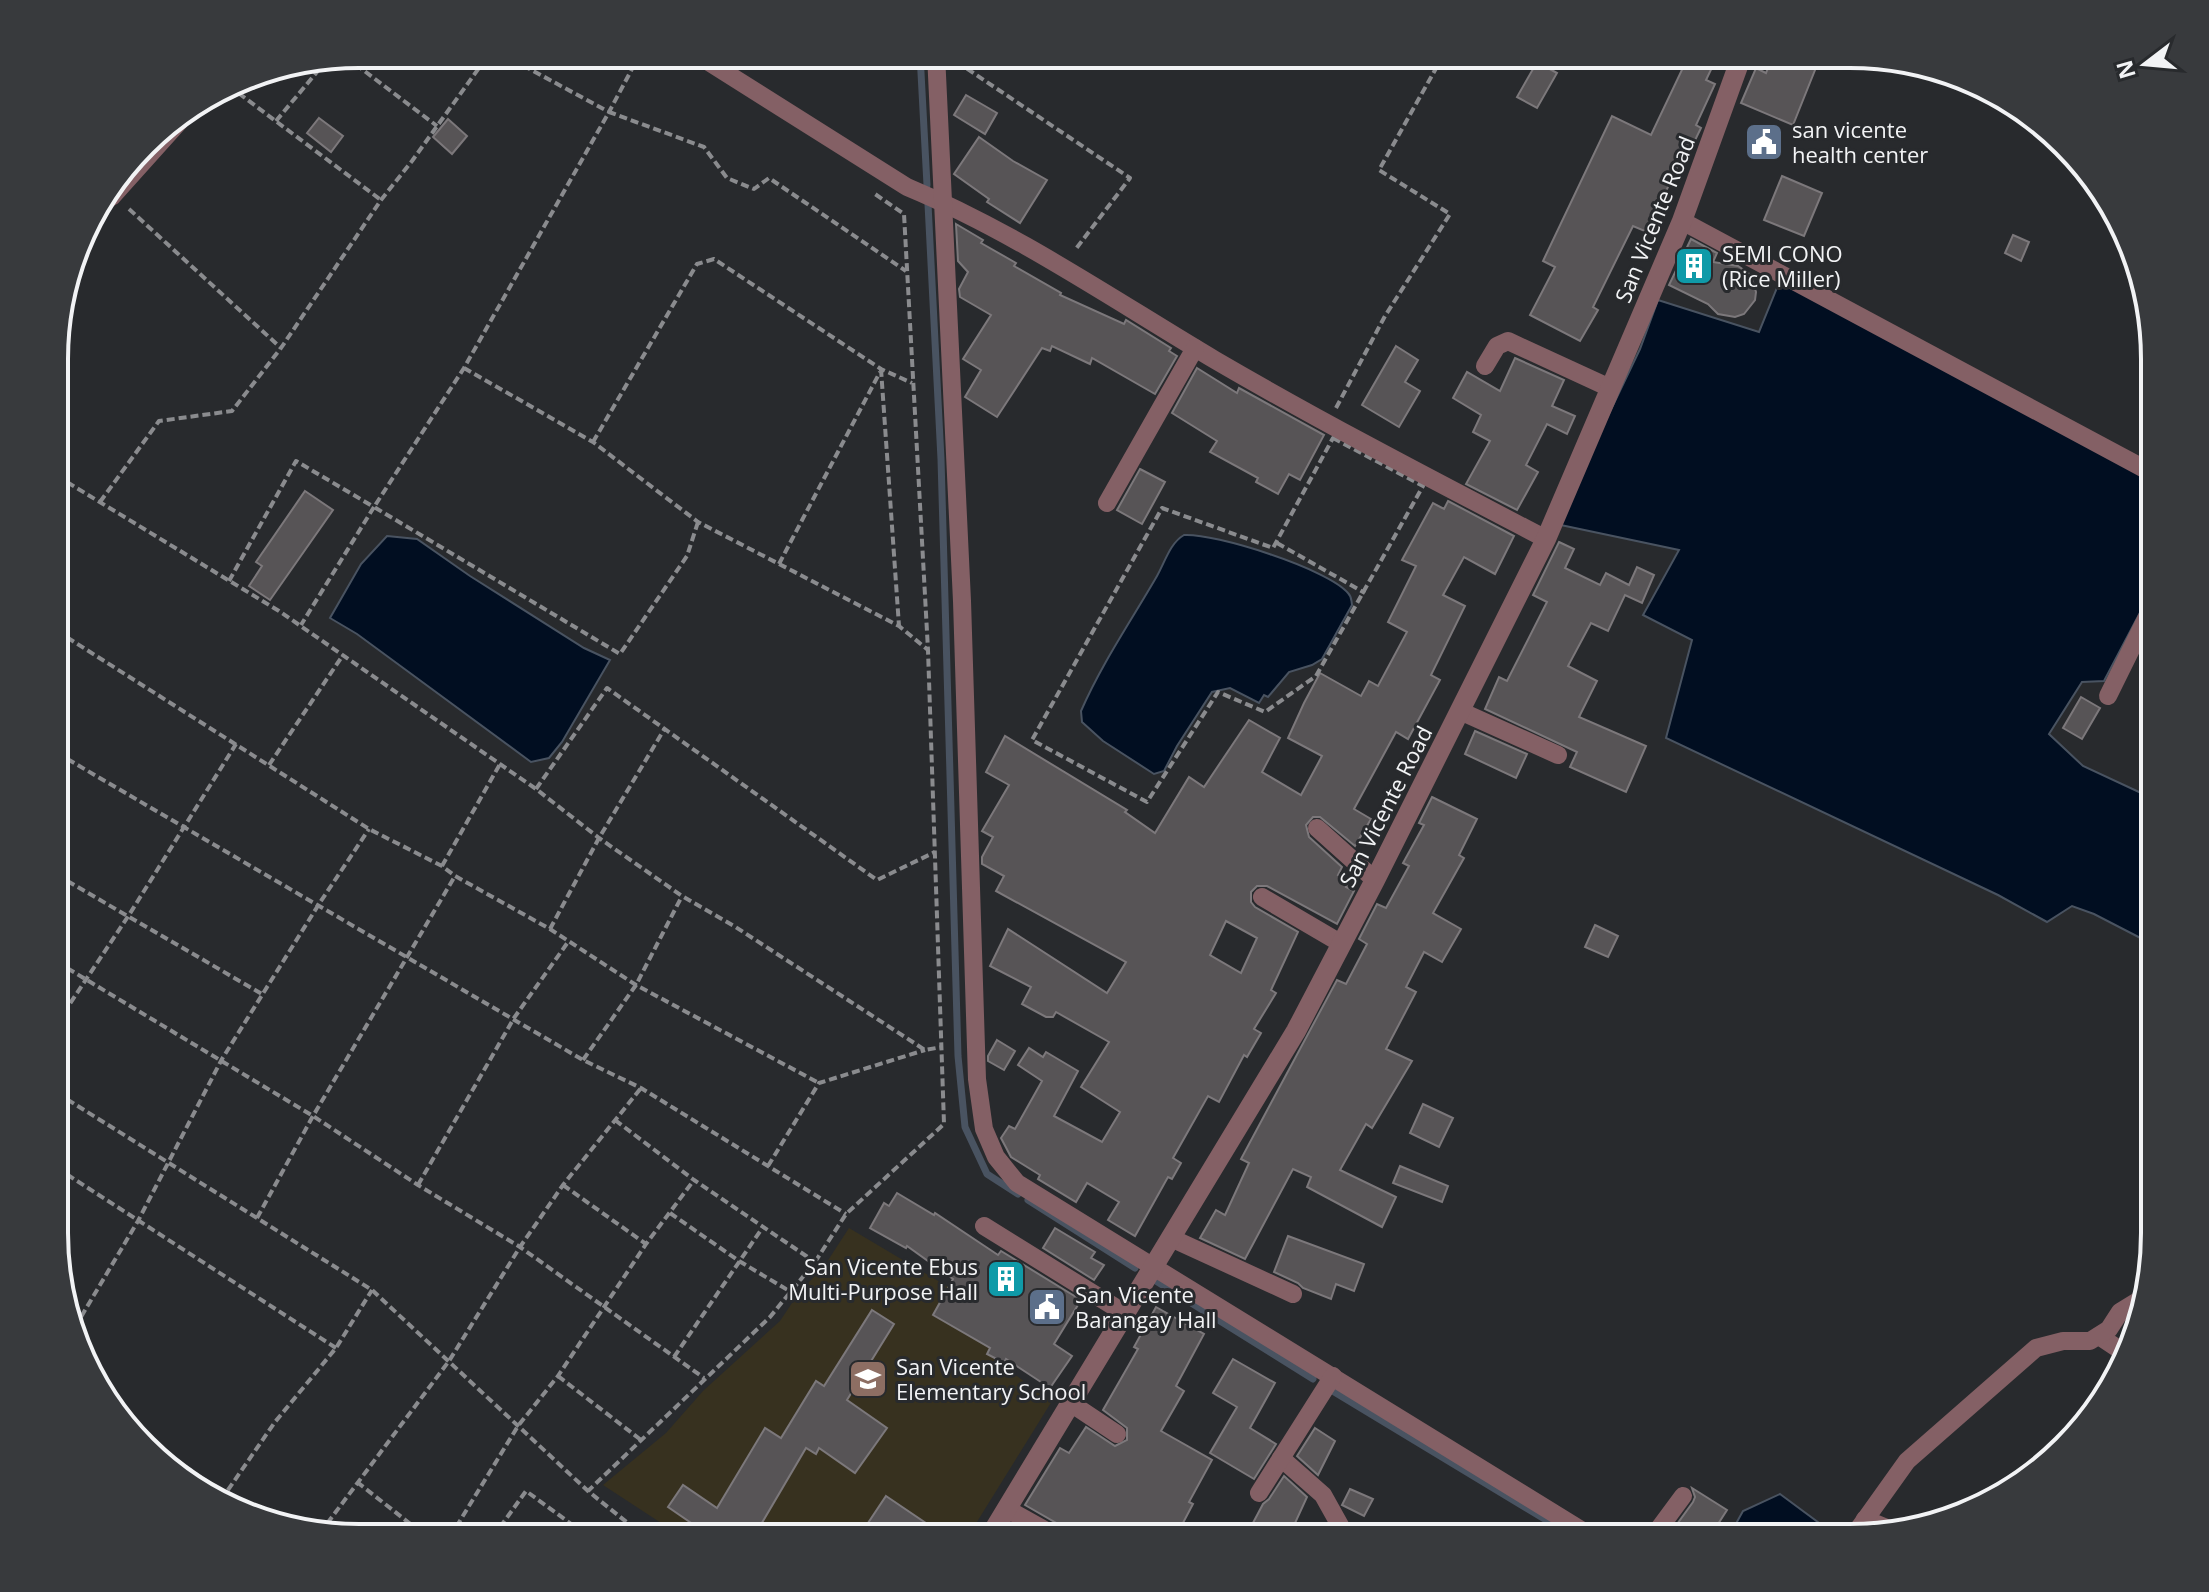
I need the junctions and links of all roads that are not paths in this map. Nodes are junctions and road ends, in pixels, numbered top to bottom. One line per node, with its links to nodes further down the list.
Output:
1 (718, 68): 6 (street)
2 (944, 68): 6 (street)
3 (1737, 68): 7 (street, San Vicente Road)
4 (174, 135): 5 (lane)
5 (116, 199)
6 (944, 201): 8 (street); 24 (street)
7 (1682, 221): 10 (street, San Vicente Road); 11 (street)
8 (1195, 348): 12 (street); 13 (street)
9 (1485, 366): 10 (street)
10 (1610, 388): 13 (street, San Vicente Road)
11 (2141, 467)
12 (1107, 503)
13 (1546, 539): 16 (street, San Vicente Road)
14 (2141, 629): 15 (street)
15 (2108, 696)
16 (1460, 711): 17 (street); 19 (street, San Vicente Road)
17 (1558, 755)
18 (1317, 828): 19 (street)
19 (1375, 880): 21 (street, San Vicente Road)
20 (1262, 897): 21 (street)
21 (1342, 944): 23 (street, San Vicente Road)
22 (984, 1226): 27 (street)
23 (1171, 1238): 24 (street, San Vicente Road); 25 (street)
24 (1154, 1265): 27 (street, San Vicente Road); 30 (street)
25 (1293, 1294)
26 (2132, 1305): 28 (street)
27 (1126, 1314): 31 (street, San Vicente Road)
28 (2099, 1336): 29 (street); 37 (street)
29 (2117, 1348)
30 (1333, 1376): 33 (street); 43 (street)
31 (1072, 1404): 32 (street); 36 (street, San Vicente Road)
32 (1117, 1434)
33 (1281, 1458): 34 (street); 42 (street)
34 (1259, 1493)
35 (1683, 1496): 44 (street)
36 (1007, 1509): 40 (street, San Vicente Road); 41 (street)
37 (1865, 1519): 38 (street); 39 (street)
38 (1862, 1523)
39 (1874, 1523)
40 (998, 1524)
41 (1034, 1524)
42 (1339, 1524)
43 (1571, 1524)
44 (1662, 1524)

